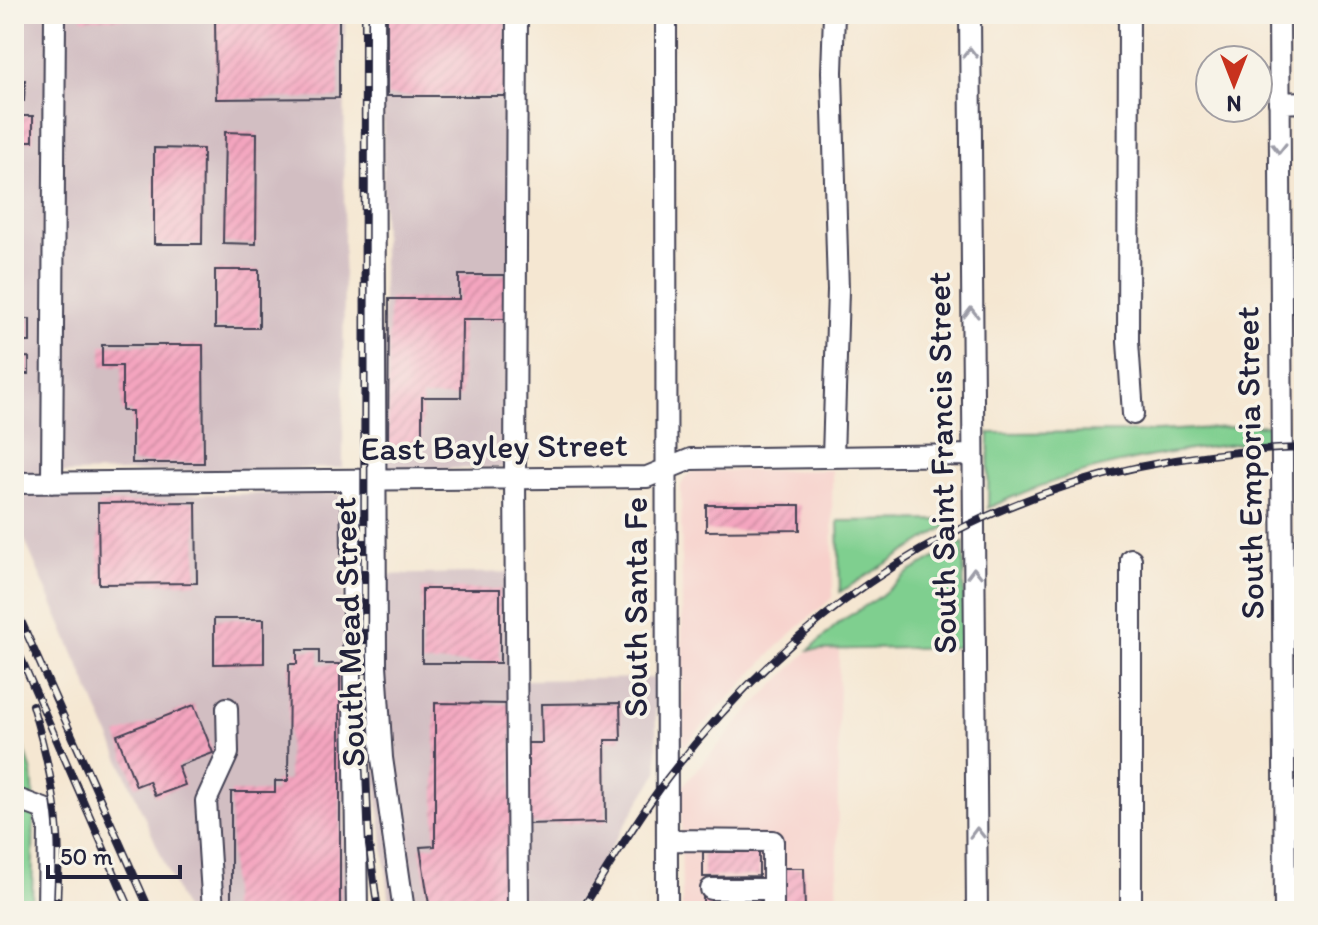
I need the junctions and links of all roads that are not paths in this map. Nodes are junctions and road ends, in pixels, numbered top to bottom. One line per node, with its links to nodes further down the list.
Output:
1 (55, 14): 19 (street)
2 (374, 14): 17 (street, South Mead Street)
3 (517, 14): 15 (street)
4 (666, 14): 14 (street, South Santa Fe)
5 (834, 14): 13 (street)
6 (970, 14): 12 (street, South Saint Francis Street, one-way to 6)
7 (1129, 14): 11 (street)
8 (1279, 14): 10 (street, South Emporia Street)
9 (1304, 102): 10 (street)
10 (1279, 103): 23 (street, South Emporia Street, one-way to 23)
11 (1133, 414)
12 (972, 455): 13 (street, East Bayley Street); 35 (street, South Saint Francis Street, one-way to 12)
13 (833, 457): 14 (street, East Bayley Street)
14 (667, 468): 15 (street, East Bayley Street); 25 (street, South Santa Fe)
15 (515, 478): 17 (street, East Bayley Street); 32 (street)
16 (351, 480): 17 (street, East Bayley Street); 19 (street, East Bayley Street); 30 (street, South Mead Street)
17 (375, 480): 31 (street, South Mead Street)
18 (14, 483): 19 (street, East Bayley Street)
19 (52, 483)
20 (1131, 559): 36 (street)
21 (227, 708): 29 (street)
22 (1304, 749): 23 (street)
23 (1284, 757): 37 (street, South Emporia Street)
24 (14, 798): 28 (street)
25 (667, 840): 27 (street); 33 (street, South Santa Fe)
26 (711, 889): 27 (street)
27 (773, 889): 34 (street)
28 (48, 911)
29 (213, 911)
30 (357, 911)
31 (404, 911)
32 (518, 911)
33 (667, 911)
34 (773, 911)
35 (977, 911)
36 (1131, 911)
37 (1285, 911)

